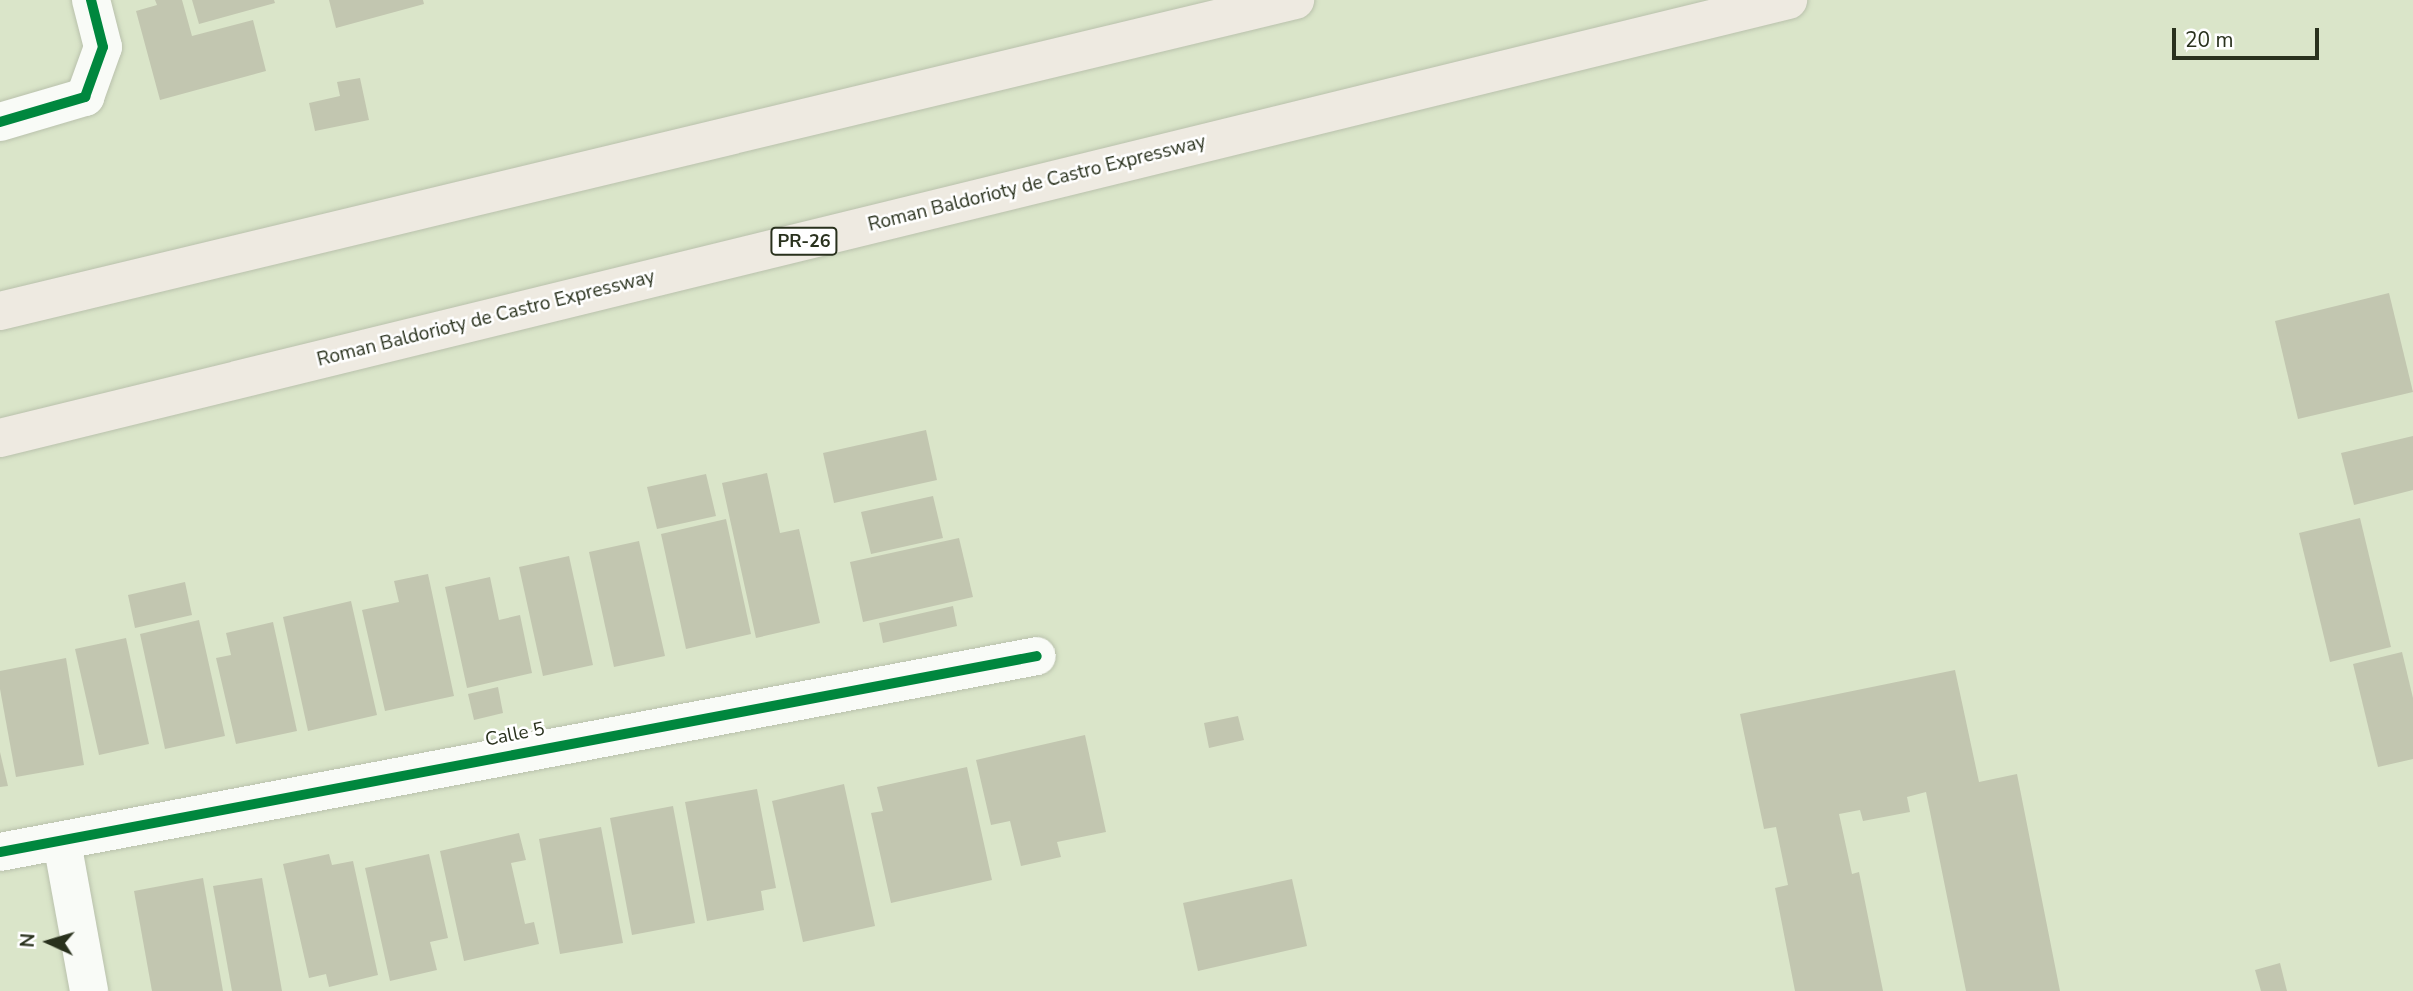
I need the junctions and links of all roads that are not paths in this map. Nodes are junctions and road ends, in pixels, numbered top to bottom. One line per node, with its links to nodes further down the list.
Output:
1 (91, 0): 4 (street)
2 (1295, 0): 5 (highway)
3 (1787, 0): 6 (highway, Roman Baldorioty de Castro Expressway / PR-26)
4 (0, 122)
5 (0, 311)
6 (0, 438)
7 (1037, 656): 8 (street, Calle 5)
8 (62, 842): 9 (street, Calle 5); 10 (street)
9 (0, 852)
10 (89, 991)

